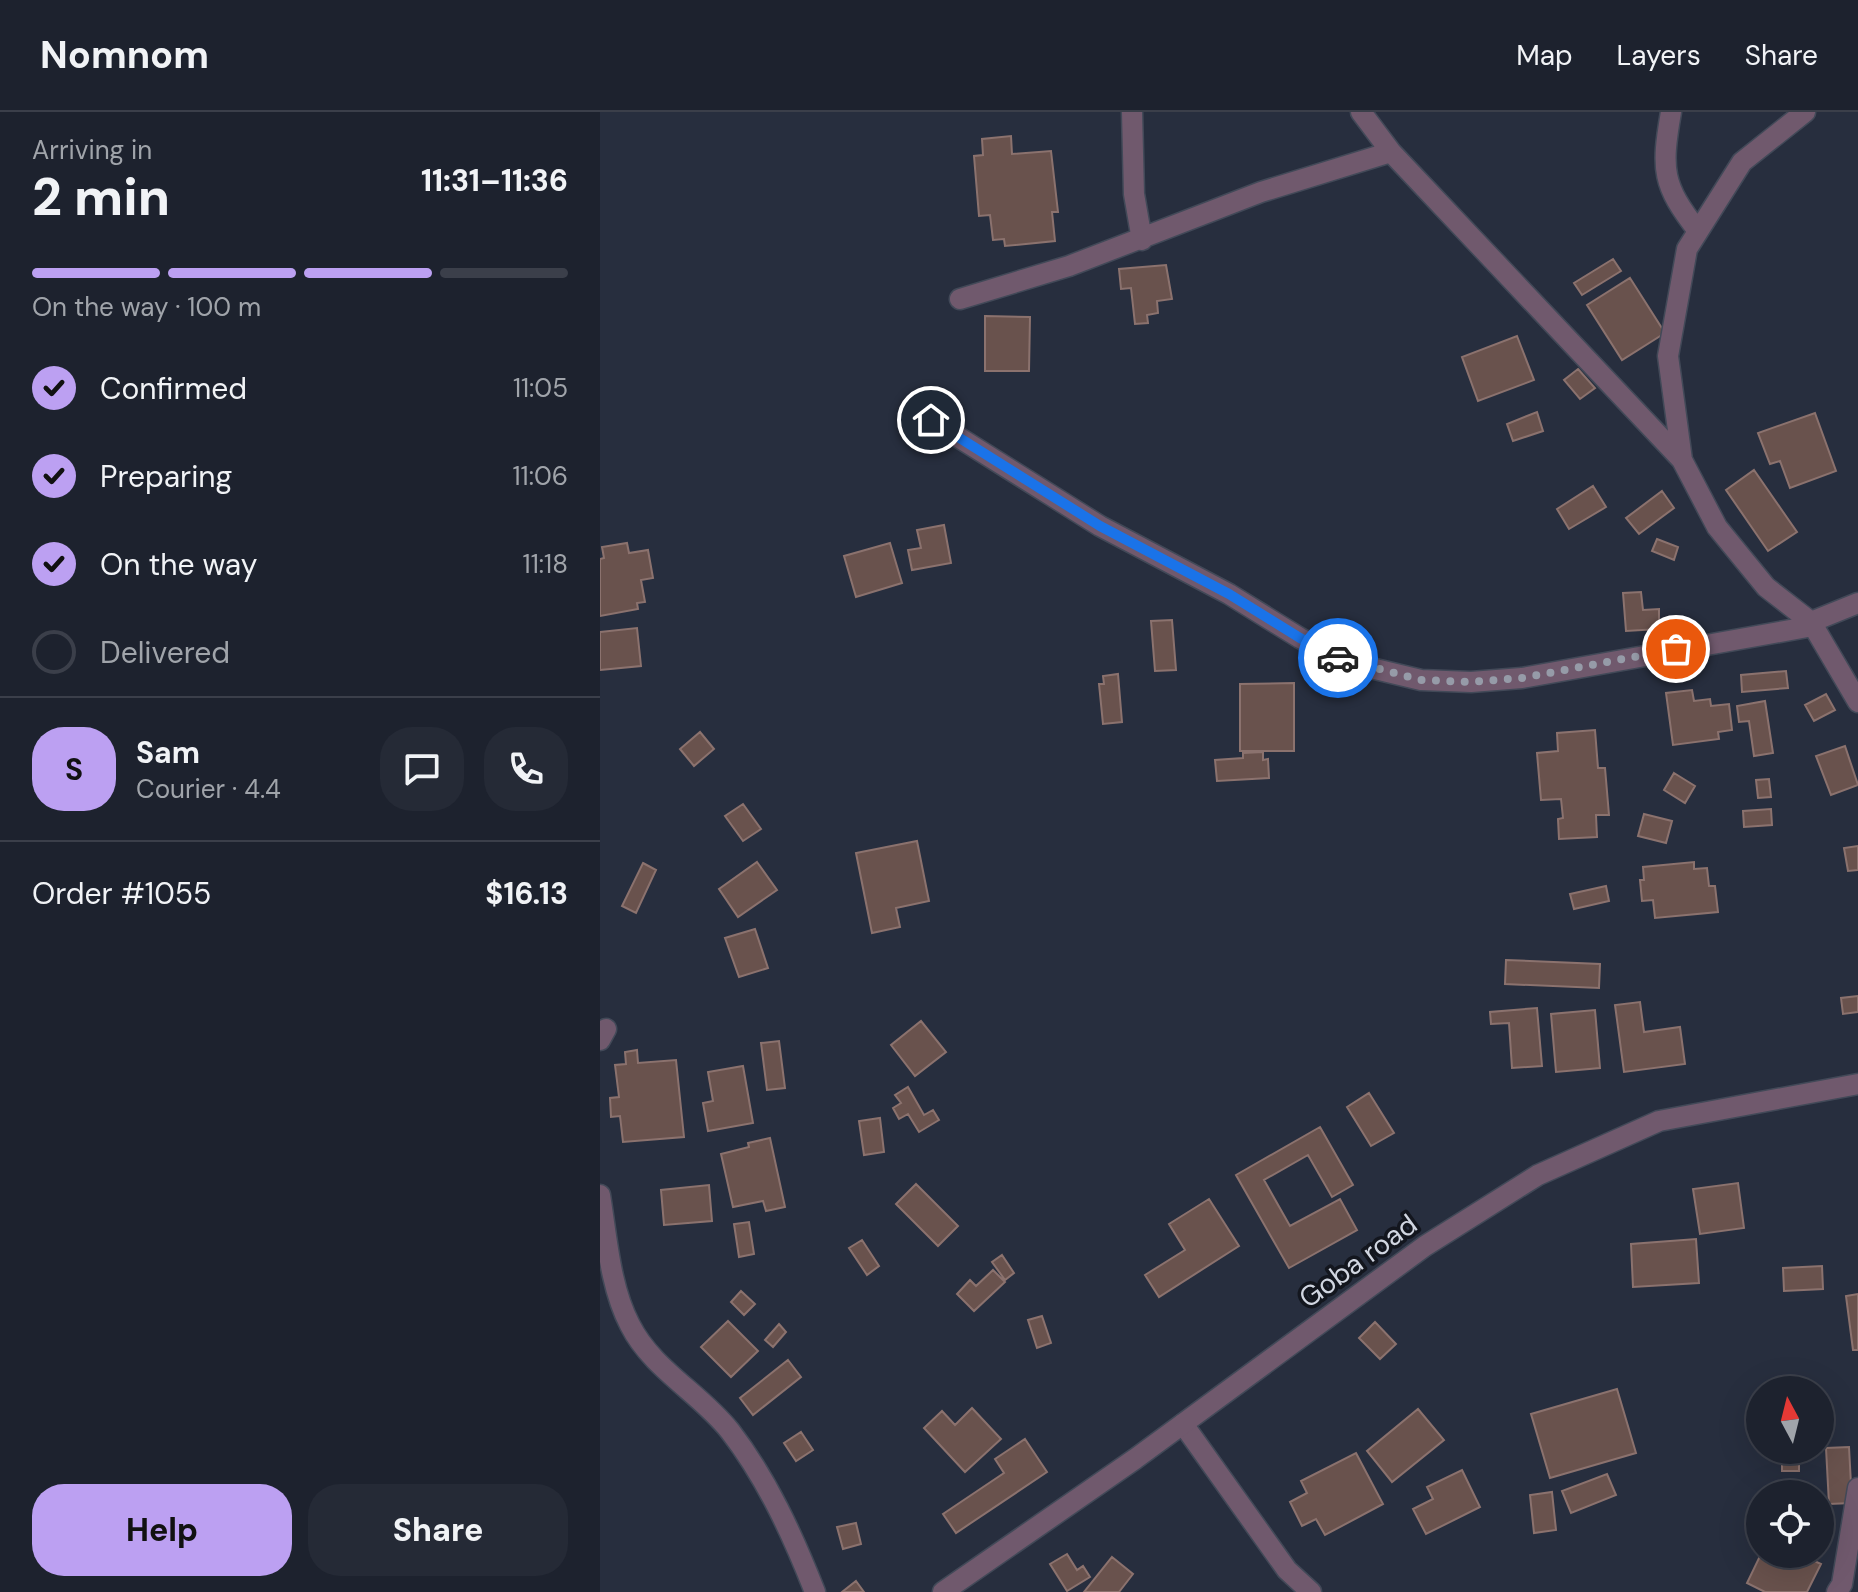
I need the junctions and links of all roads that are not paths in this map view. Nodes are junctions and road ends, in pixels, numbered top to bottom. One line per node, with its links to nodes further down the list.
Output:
1 (1132, 112): 7 (street)
2 (1361, 112): 5 (street)
3 (1671, 112): 6 (street)
4 (1805, 112): 6 (street)
5 (1391, 152): 7 (street); 10 (street)
6 (1698, 231): 10 (street)
7 (1142, 240): 8 (street)
8 (960, 299)
9 (931, 420): 12 (street)
10 (1682, 460): 12 (street)
11 (1858, 603): 12 (street)
12 (1812, 624): 13 (street)
13 (1858, 702)
14 (1858, 1084): 16 (street, Goba road)
15 (600, 1195): 18 (street)
16 (1183, 1424): 19 (street, Goba road); 20 (street)
17 (1858, 1488): 21 (street)
18 (815, 1592)
19 (943, 1592)
20 (1311, 1592)
21 (1837, 1592)

